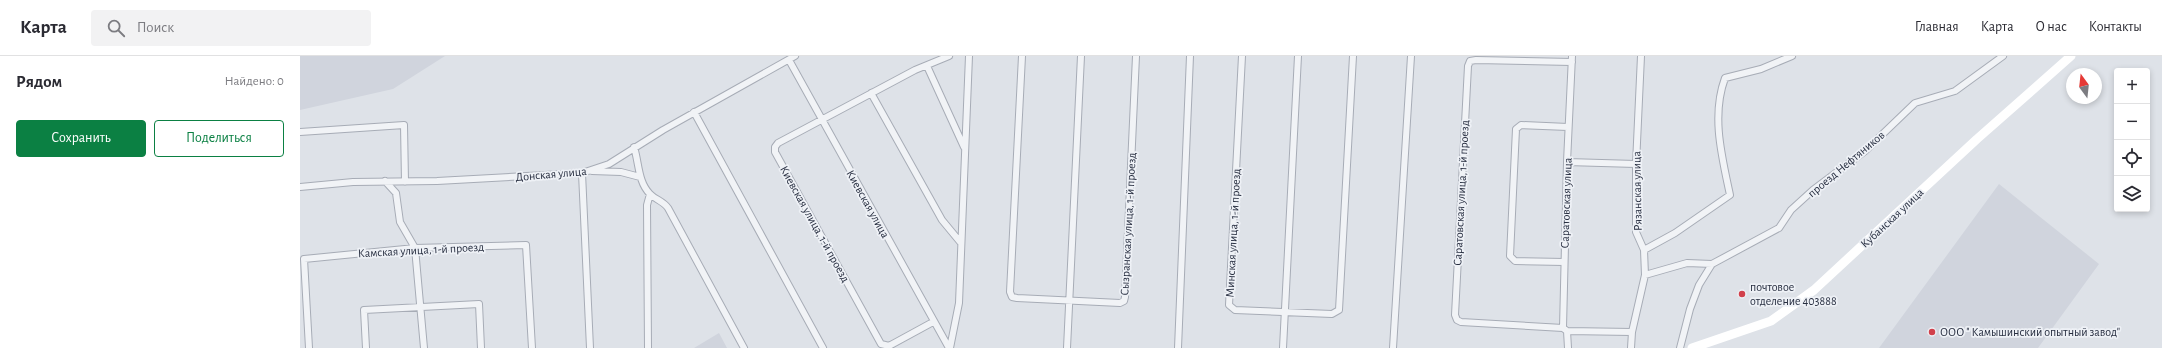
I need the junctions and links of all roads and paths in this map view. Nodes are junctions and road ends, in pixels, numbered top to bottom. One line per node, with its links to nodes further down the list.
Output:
1 (795, 56): 17 (street, Донская улица)
2 (949, 56): 18 (street, Киевская улица, 1-й проезд)
3 (969, 56): 25 (street)
4 (1022, 56): 40 (street, Сызранская улица, 1-й проезд)
5 (1081, 56): 40 (street)
6 (1136, 56): 40 (street, Сызранская улица, 1-й проезд)
7 (1190, 56): 57 (street)
8 (1242, 56): 42 (street, Минская улица, 1-й проезд)
9 (1298, 56): 42 (street)
10 (1353, 56): 42 (street, Минская улица, 1-й проезд)
11 (1411, 56): 59 (street)
12 (1641, 56): 27 (street, Рязанская улица)
13 (1792, 56): 36 (street)
14 (2003, 56): 38 (street, проезд Нефтяников)
15 (2066, 58): 63 (street, Кубанская улица)
16 (1572, 59): 22 (street, Саратовская улица); 44 (street, Саратовская улица, 1-й проезд)
17 (789, 60): 20 (street, Донская улица); 21 (street, Киевская улица)
18 (927, 66): 19 (street, Киевская улица, 1-й проезд); 25 (street)
19 (870, 93): 21 (street, Киевская улица, 1-й проезд); 34 (street)
20 (694, 112): 24 (street, Донская улица); 54 (street)
21 (822, 119): 43 (street, Киевская улица); 43 (street, Киевская улица, 1-й проезд)
22 (1568, 127): 26 (street, Саратовская улица); 37 (street)
23 (300, 132): 31 (street)
24 (634, 147): 28 (street, Донская улица); 29 (street)
25 (964, 148): 34 (street)
26 (1567, 162): 27 (street); 37 (street, Саратовская улица)
27 (1636, 164): 36 (street, Рязанская улица)
28 (585, 172): 29 (street); 31 (street, Донская улица); 51 (street)
29 (640, 177): 33 (street)
30 (385, 181): 31 (street, Донская улица); 32 (street, Донская улица); 35 (street)
31 (405, 182)
32 (300, 187)
33 (650, 194): 52 (street); 53 (street)
34 (961, 243): 55 (street)
35 (416, 248): 41 (street); 46 (street, Камская улица, 1-й проезд); 50 (street, Камская улица, 1-й проезд)
36 (1644, 250): 39 (street, Рязанская улица)
37 (1564, 262): 44 (street, Саратовская улица)
38 (1712, 264): 39 (street); 62 (street, проезд Нефтяников)
39 (1645, 275): 45 (street, Рязанская улица)
40 (1070, 300): 56 (street)
41 (422, 307): 47 (street); 48 (street); 49 (street)
42 (1285, 313): 58 (street)
43 (933, 322): 55 (street, Киевская улица)
44 (1565, 330): 45 (street); 60 (street, Саратовская улица)
45 (1632, 332): 61 (street, Рязанская улица)
46 (310, 348)
47 (366, 348)
48 (424, 348)
49 (481, 348)
50 (532, 348)
51 (590, 348)
52 (648, 348)
53 (744, 348)
54 (823, 348)
55 (950, 348)
56 (1068, 348)
57 (1178, 348)
58 (1283, 348)
59 (1393, 348)
60 (1568, 348)
61 (1631, 348)
62 (1680, 348)
63 (1692, 348)

